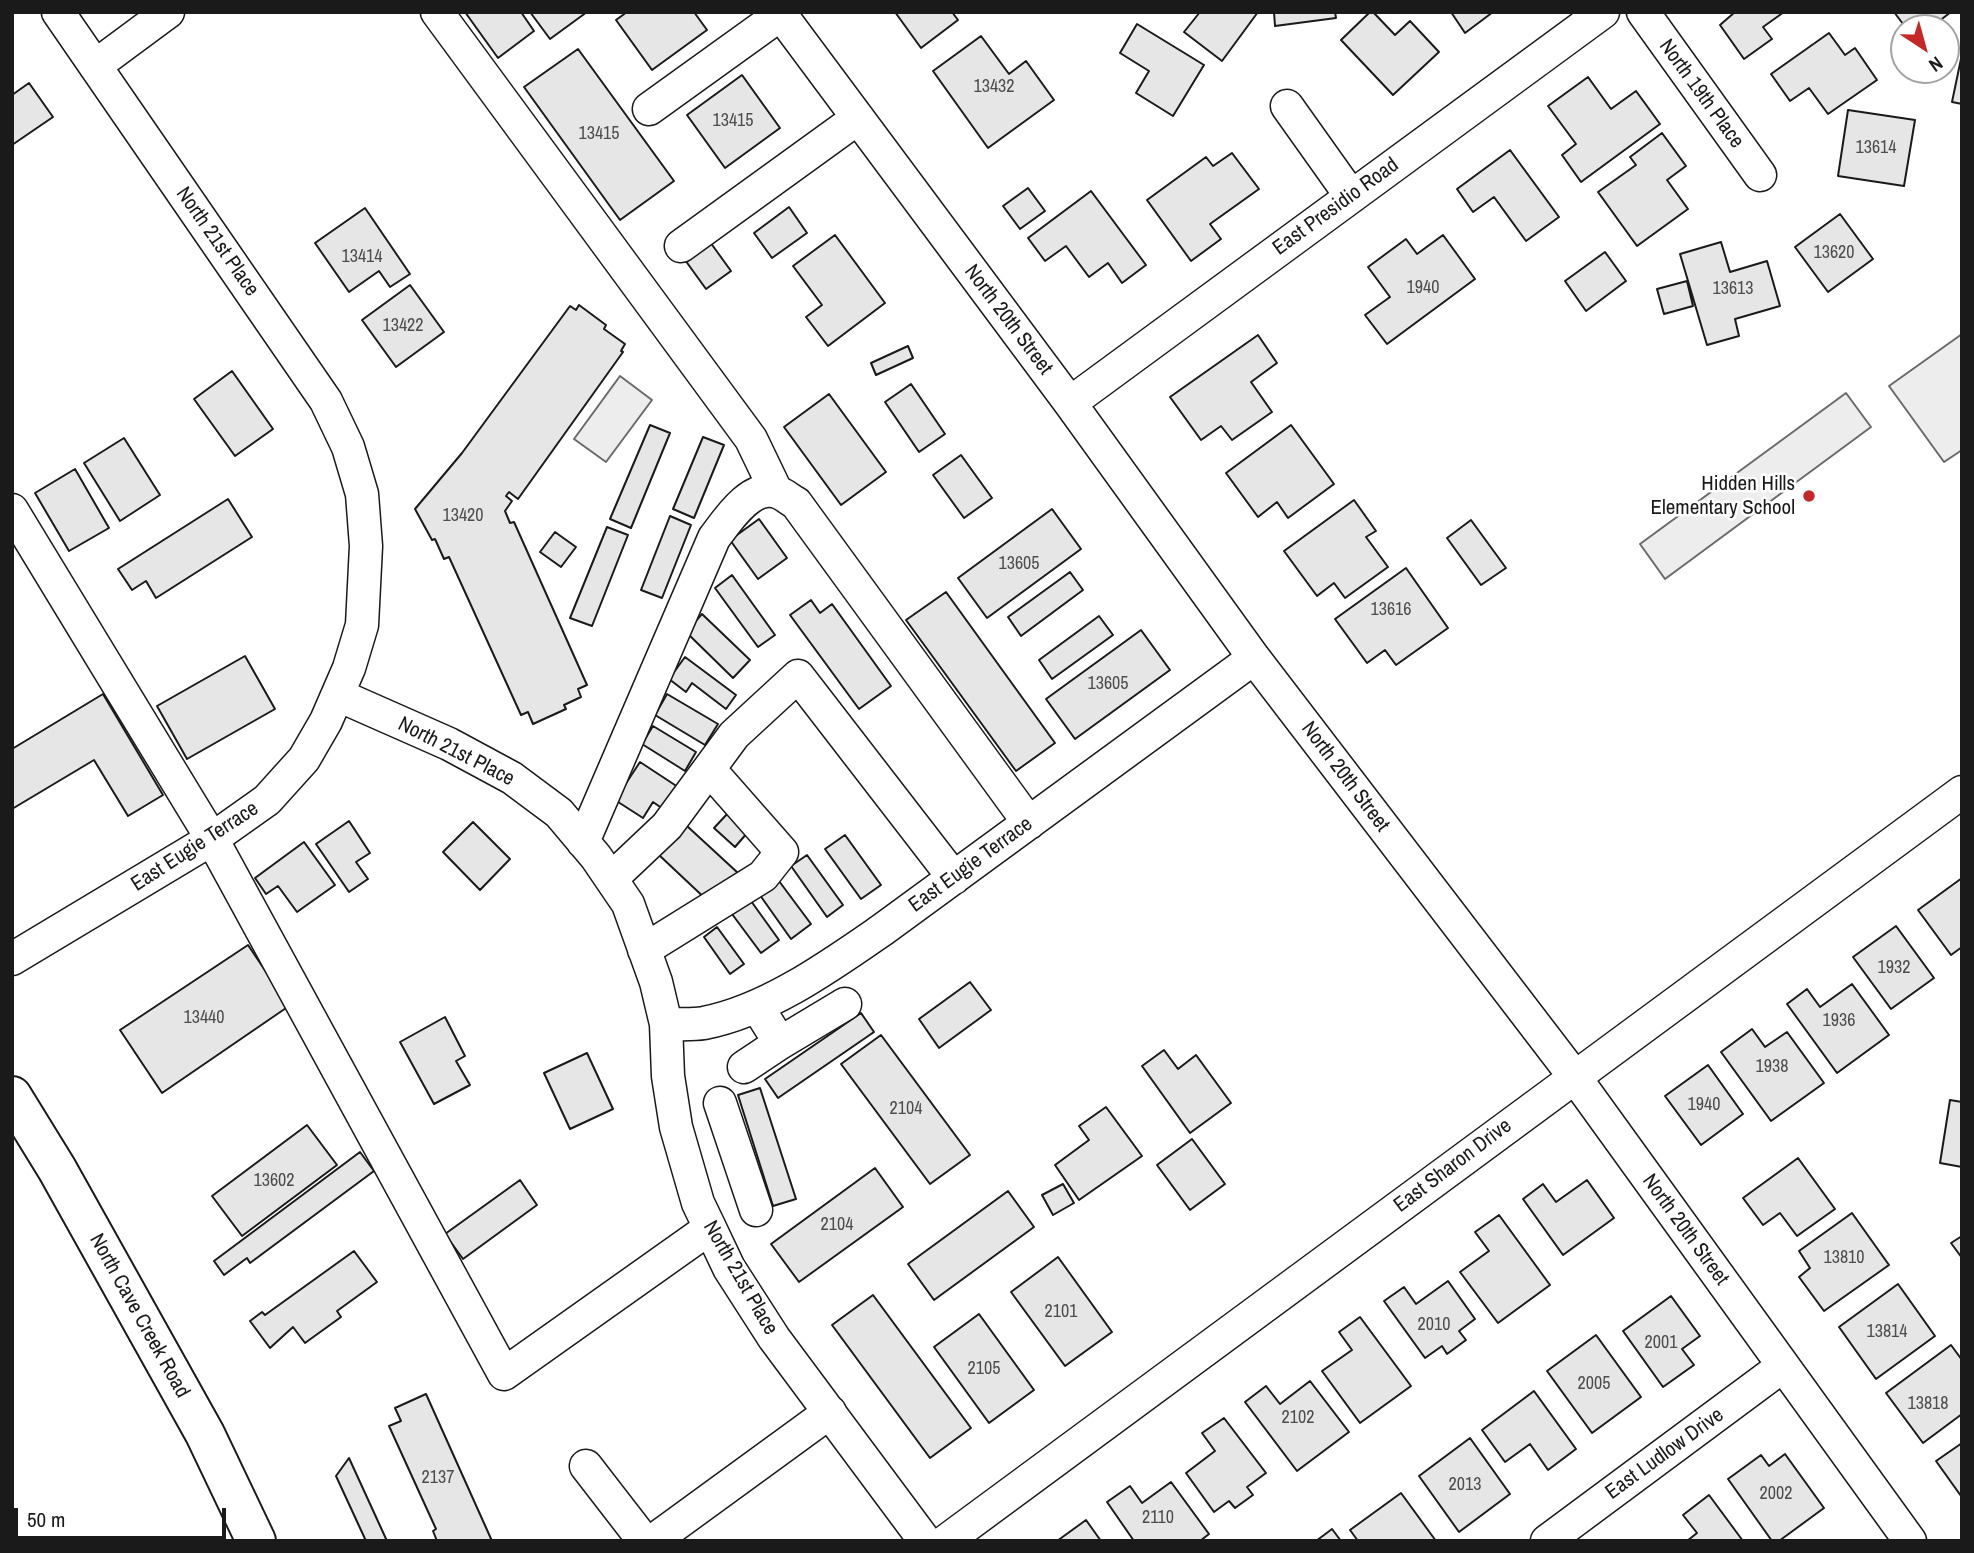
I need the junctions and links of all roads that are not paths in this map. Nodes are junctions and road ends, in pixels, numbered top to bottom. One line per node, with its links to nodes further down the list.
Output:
1 (58, 12): 7 (street, North 21st Place)
2 (168, 12): 7 (street)
3 (437, 12): 15 (street)
4 (1603, 12): 12 (street, East Presidio Road)
5 (1643, 12): 11 (street, North 19th Place)
6 (780, 13): 9 (street); 10 (street, North 20th Street)
7 (95, 66): 18 (street, North 21st Place)
8 (1287, 106): 12 (street)
9 (649, 109)
10 (858, 118): 13 (street); 14 (street, North 20th Street)
11 (1760, 175)
12 (1351, 196): 14 (street, East Presidio Road)
13 (681, 246)
14 (1070, 403): 17 (street, North 20th Street)
15 (776, 491): 21 (street); 23 (street)
16 (12, 510): 22 (street)
17 (1254, 658): 21 (street, East Eugie Terrace); 33 (street, North 20th Street)
18 (338, 695): 22 (street, East Eugie Terrace); 23 (street, North 21st Place)
19 (709, 769): 24 (street); 25 (street); 26 (street)
20 (1962, 792): 33 (street, East Sharon Drive)
21 (1029, 823): 24 (street, East Eugie Terrace)
22 (212, 839): 27 (street, East Eugie Terrace); 39 (street)
23 (583, 842): 25 (street, North 21st Place)
24 (954, 878): 29 (street, East Eugie Terrace)
25 (611, 879): 26 (street, North 21st Place)
26 (644, 950): 30 (street, North 21st Place)
27 (12, 959)
28 (845, 1004): 31 (street)
29 (757, 1006): 30 (street, East Eugie Terrace); 31 (street)
30 (666, 1024): 37 (street, North 21st Place)
31 (780, 1043): 32 (street)
32 (744, 1067)
33 (1574, 1076): 40 (street, North 20th Street); 47 (street, East Sharon Drive)
34 (12, 1096): 43 (main road, North Cave Creek Road)
35 (720, 1103): 36 (street)
36 (737, 1154): 37 (street); 38 (street)
37 (688, 1171): 39 (street, North 21st Place)
38 (756, 1210)
39 (710, 1228): 41 (street, North 21st Place)
40 (1783, 1366): 48 (street, East Ludlow Drive); 49 (street, North 20th Street)
41 (830, 1412): 45 (street); 46 (street, North 21st Place)
42 (586, 1466): 44 (street)
43 (256, 1541)
44 (644, 1541)
45 (653, 1541)
46 (925, 1541)
47 (946, 1541)
48 (1547, 1541)
49 (1910, 1541)

